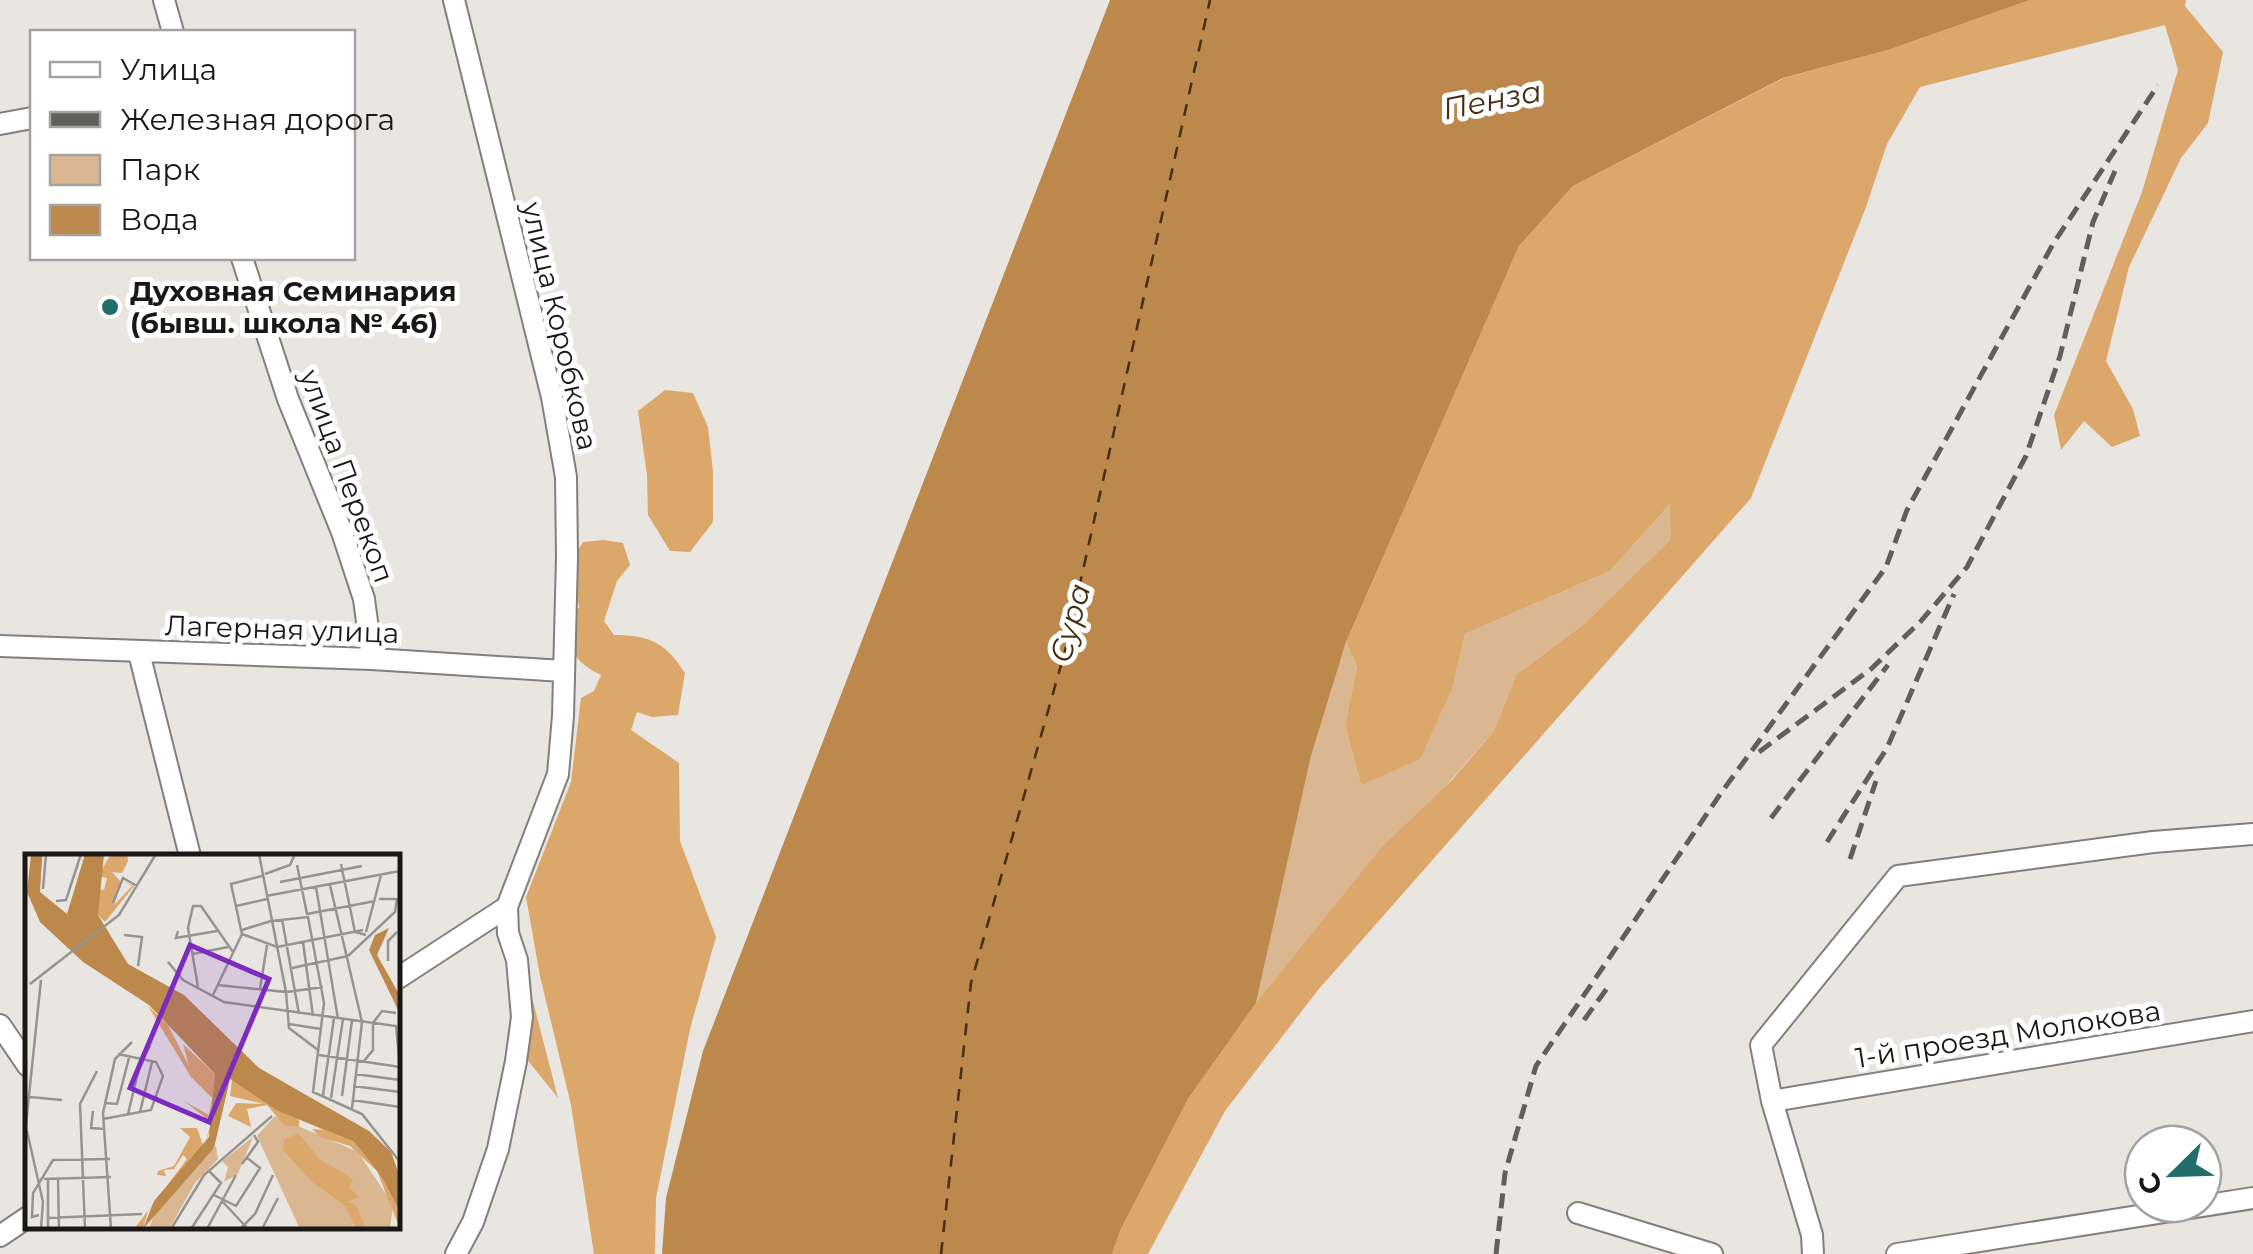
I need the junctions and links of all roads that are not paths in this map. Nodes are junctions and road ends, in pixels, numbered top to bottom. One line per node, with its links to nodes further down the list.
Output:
1 (164, 0): 3 (street)
2 (454, 0): 10 (street, улица Коробкова)
3 (172, 30)
4 (30, 118): 5 (street)
5 (0, 124)
6 (243, 260): 9 (street, улица Перекоп)
7 (0, 646): 8 (street, Лагерная улица)
8 (138, 652): 9 (street, Лагерная улица); 12 (street)
9 (372, 658): 10 (street, Лагерная улица)
10 (563, 671): 13 (street, улица Коробкова)
11 (2253, 834): 18 (street)
12 (189, 854)
13 (507, 907): 14 (street); 23 (street)
14 (400, 977)
15 (2253, 1021): 18 (street, 1-й проезд Молокова)
16 (0, 1025): 17 (street)
17 (25, 1062)
18 (1772, 1101): 25 (street)
19 (2253, 1198): 26 (street)
20 (1578, 1213): 24 (street)
21 (25, 1219): 22 (street)
22 (0, 1236)
23 (456, 1254)
24 (1712, 1254)
25 (1813, 1254)
26 (1897, 1254)

